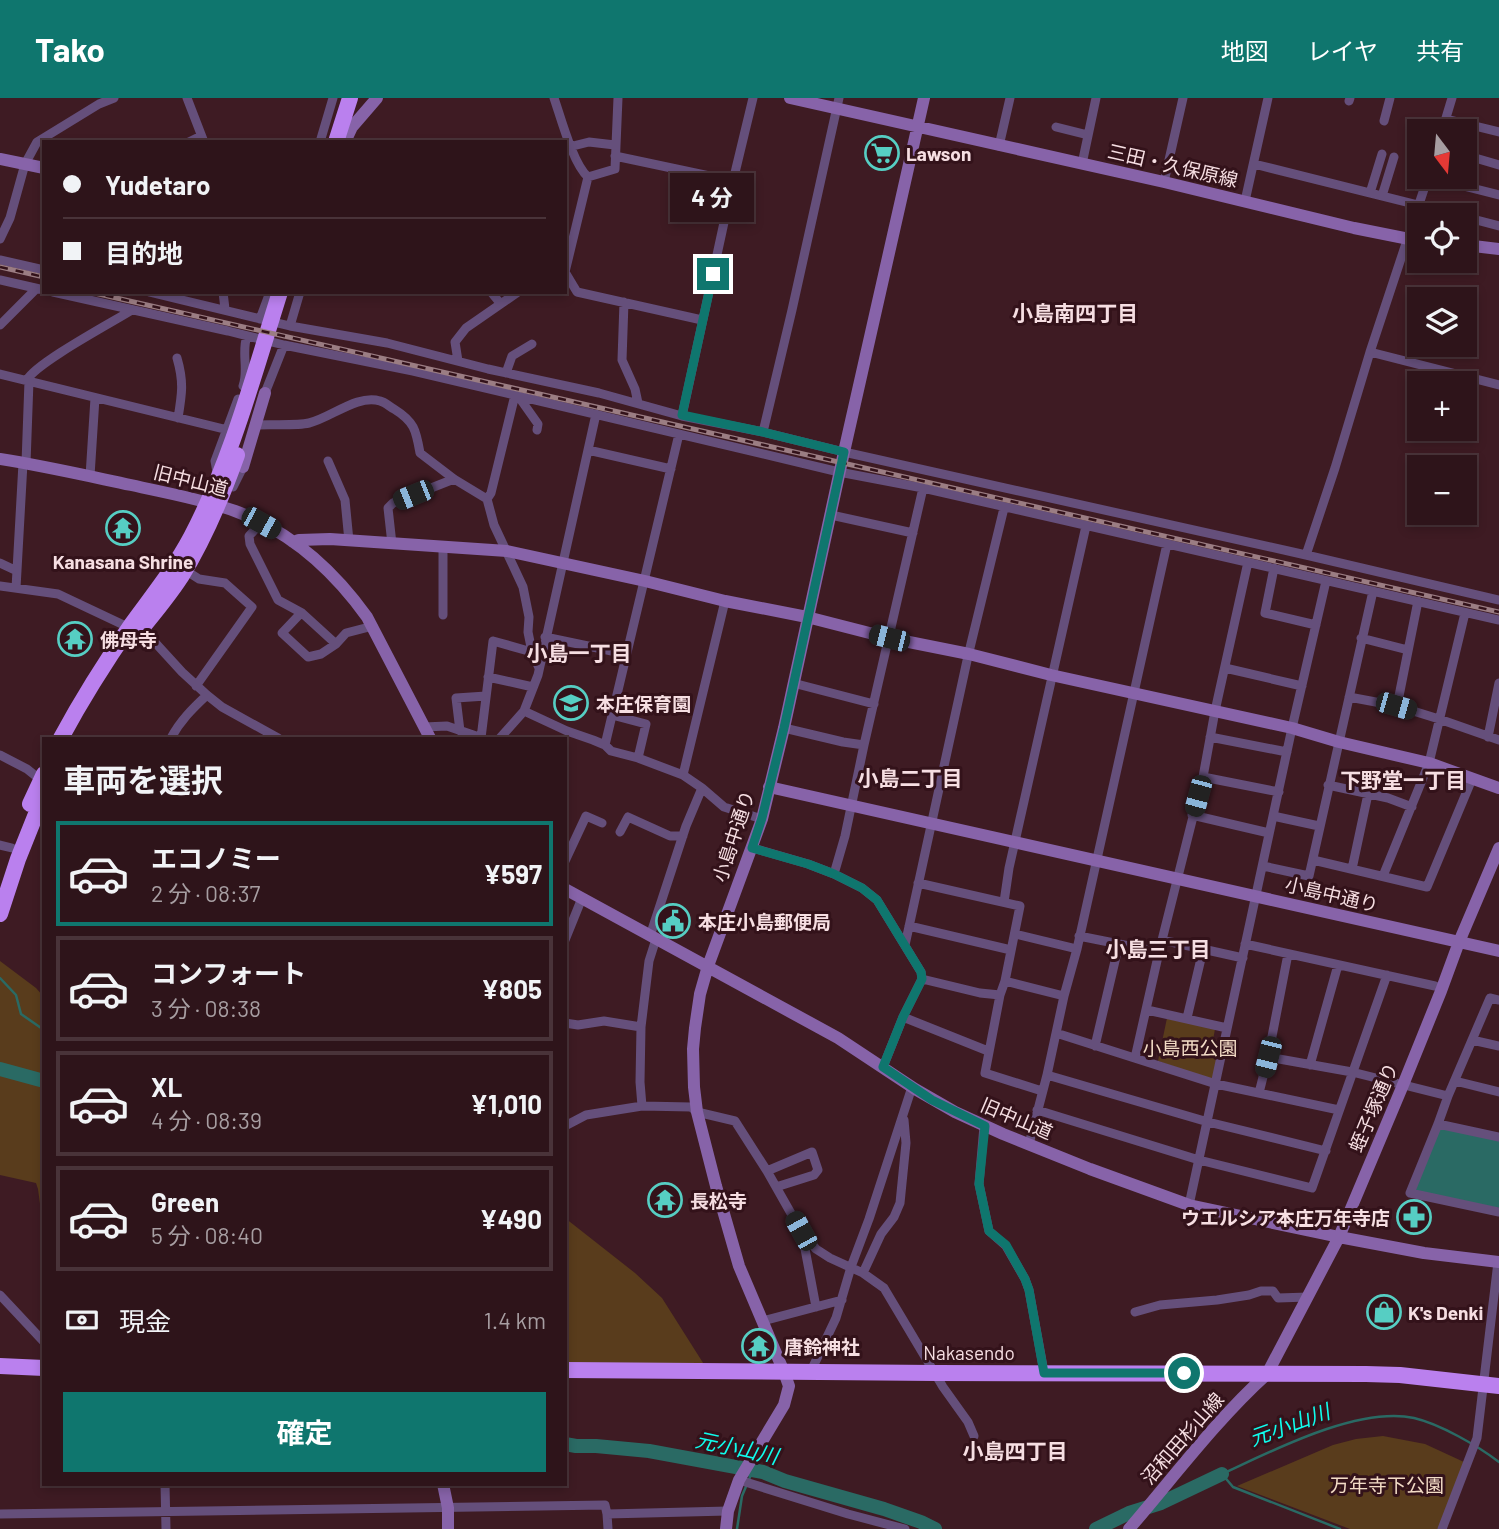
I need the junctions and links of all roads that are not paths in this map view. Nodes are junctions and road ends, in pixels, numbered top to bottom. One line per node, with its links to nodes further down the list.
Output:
1 (114, 98): 18 (street)
2 (187, 98): 27 (street)
3 (333, 98): 28 (street)
4 (340, 98): 29 (highway)
5 (350, 98): 30 (highway)
6 (377, 98): 31 (street)
7 (554, 98): 32 (street)
8 (618, 98): 33 (street)
9 (753, 98): 47 (street)
10 (790, 98): 19 (street, 三田・久保原線)
11 (924, 98): 22 (street)
12 (1010, 98): 34 (street)
13 (1096, 98): 26 (street)
14 (1183, 98): 48 (street)
15 (1268, 98): 43 (street)
16 (1390, 98): 21 (street)
17 (1452, 98): 20 (street)
18 (94, 102): 41 (street)
19 (838, 103): 22 (street, 三田・久保原線); 106 (street)
20 (1446, 119)
21 (1384, 121)
22 (918, 127): 34 (street, 三田・久保原線); 109 (street)
23 (1056, 127): 26 (street)
24 (1477, 127): 25 (street)
25 (1499, 132)
26 (1088, 135): 42 (street)
27 (202, 139)
28 (321, 140)
29 (328, 140)
30 (337, 140)
31 (346, 140)
32 (566, 140)
33 (615, 145): 35 (street); 37 (street)
34 (999, 146): 42 (street, 三田・久保原線)
35 (568, 147): 46 (street)
36 (1382, 154): 50 (street)
37 (615, 156): 46 (street); 47 (street)
38 (1394, 157): 52 (street)
39 (0, 159): 41 (street)
40 (1477, 159): 44 (street)
41 (25, 164): 45 (street); 58 (street)
42 (1082, 164): 48 (street, 三田・久保原線)
43 (1254, 164): 50 (street); 53 (street)
44 (1499, 165)
45 (42, 168)
46 (588, 177): 61 (street)
47 (733, 181): 82 (street)
48 (1164, 182): 53 (street, 三田・久保原線)
49 (1475, 189): 51 (street)
50 (1370, 193): 52 (street)
51 (1499, 195)
52 (1382, 196): 54 (street)
53 (1245, 201): 57 (street, 三田・久保原線)
54 (1411, 203)
55 (1477, 220): 56 (street)
56 (1499, 226)
57 (1407, 238)
58 (0, 239)
59 (1477, 246): 60 (street)
60 (1499, 249)
61 (567, 252)
62 (1407, 258): 88 (street)
63 (0, 260): 64 (street)
64 (42, 270)
65 (567, 275): 77 (street)
66 (0, 280): 67 (street)
67 (40, 290): 83 (street)
68 (61, 294): 80 (street)
69 (158, 294): 79 (street)
70 (223, 294): 79 (street)
71 (269, 294): 81 (street)
72 (279, 294): 99 (highway)
73 (288, 294): 99 (highway)
74 (299, 294): 84 (street)
75 (493, 294): 78 (street)
76 (515, 294): 78 (street)
77 (624, 302): 82 (street); 98 (street)
78 (500, 303): 90 (street)
79 (225, 309): 81 (street)
80 (132, 310): 85 (street); 93 (street)
81 (260, 319): 84 (street)
82 (702, 320): 101 (street)
83 (0, 325)
84 (290, 326): 90 (street)
85 (247, 336): 87 (street); 104 (street)
86 (532, 344): 91 (street)
87 (284, 345): 95 (street); 96 (street)
88 (1370, 352): 94 (street); 133 (street)
89 (177, 358): 102 (street)
90 (458, 361): 91 (street)
91 (506, 373): 98 (street)
92 (0, 374): 93 (street)
93 (28, 381): 97 (street); 112 (street)
94 (1499, 385)
95 (264, 393): 103 (street)
96 (518, 396): 100 (street); 105 (street); 120 (street)
97 (95, 398): 102 (street); 116 (street)
98 (638, 403): 101 (street)
99 (249, 405): 118 (highway)
100 (596, 414): 107 (street); 108 (street)
101 (682, 415): 106 (street)
102 (178, 418): 104 (street)
103 (255, 425): 113 (street); 117 (street)
104 (228, 430): 118 (street)
105 (537, 430)
106 (763, 432): 109 (street)
107 (679, 434): 114 (street); 115 (street)
108 (588, 450): 114 (street); 136 (street)
109 (844, 452): 115 (street); 133 (street)
110 (0, 459): 112 (street, 旧中山道)
111 (328, 460): 127 (street)
112 (25, 463): 116 (street, 旧中山道); 139 (street)
113 (243, 467): 118 (street)
114 (671, 469): 140 (street)
115 (839, 472): 119 (street); 123 (street)
116 (90, 476): 121 (street, 旧中山道)
117 (454, 479): 120 (street); 129 (street)
118 (222, 481): 121 (highway)
119 (923, 488): 122 (street); 126 (street)
120 (487, 499): 132 (street)
121 (213, 504): 124 (street, 旧中山道); 138 (highway); 155 (highway)
122 (1004, 508): 125 (street); 163 (street)
123 (831, 515): 126 (street); 151 (street)
124 (261, 523): 128 (street, 旧中山道); 148 (street)
125 (1086, 526): 130 (street); 166 (street)
126 (912, 533): 157 (street)
127 (349, 541): 128 (street); 129 (street)
128 (293, 542): 154 (street, 旧中山道)
129 (392, 544): 131 (street)
130 (1167, 544): 134 (street); 173 (street)
131 (443, 547): 132 (street); 150 (street)
132 (507, 551): 136 (street); 161 (street)
133 (1306, 555): 145 (street)
134 (1248, 562): 137 (street); 165 (street)
135 (0, 564): 139 (street)
136 (563, 564): 140 (street); 156 (street)
137 (1274, 568): 141 (street); 153 (street)
138 (185, 570): 155 (highway); 171 (street)
139 (18, 571): 143 (street)
140 (645, 580): 146 (street); 162 (street)
141 (1326, 581): 144 (street); 153 (street)
142 (0, 586): 143 (street)
143 (16, 588): 155 (street)
144 (1373, 591): 147 (street); 158 (street)
145 (1499, 600)
146 (724, 601): 151 (street); 204 (street)
147 (1418, 601): 149 (street); 160 (street)
148 (301, 613): 159 (street); 159 (street)
149 (1465, 613): 152 (street); 182 (street)
150 (443, 615)
151 (807, 618): 157 (street); 169 (street)
152 (1499, 620)
153 (1316, 625): 170 (street)
154 (373, 626): 159 (street); 186 (street, 旧中山道)
155 (139, 633): 171 (street); 187 (highway); 188 (highway)
156 (545, 637): 162 (street); 164 (street)
157 (889, 638): 163 (street); 177 (street)
158 (1361, 638): 160 (street); 176 (street)
159 (336, 644)
160 (1408, 650): 178 (street)
161 (532, 652): 164 (street); 167 (street)
162 (626, 654): 181 (street)
163 (969, 654): 166 (street); 222 (street)
164 (539, 668): 172 (street)
165 (1225, 668): 170 (street); 180 (street)
166 (1051, 675): 173 (street); 227 (street)
167 (488, 677): 172 (street); 175 (street)
168 (1499, 682): 195 (street)
169 (793, 683): 177 (street); 183 (street)
170 (1302, 685): 184 (street)
171 (196, 686): 174 (street)
172 (533, 687): 179 (street)
173 (1133, 693): 180 (street); 232 (street)
174 (207, 695): 189 (street); 190 (street)
175 (486, 696): 185 (street); 192 (street)
176 (1349, 696): 178 (street); 197 (street)
177 (874, 704): 199 (street)
178 (1396, 706): 182 (street)
179 (524, 711): 193 (street); 198 (street)
180 (1215, 712): 184 (street); 194 (street)
181 (612, 715): 198 (street); 202 (street)
182 (1439, 719): 195 (street); 203 (street)
183 (784, 728): 199 (street); 211 (street)
184 (1292, 728): 197 (street); 200 (street)
185 (460, 731): 186 (street); 191 (street)
186 (427, 733)
187 (62, 737)
188 (74, 737)
189 (172, 737)
190 (276, 737)
191 (478, 737)
192 (481, 737)
193 (501, 737)
194 (1210, 737): 200 (street); 205 (street)
195 (1488, 737): 196 (street)
196 (1499, 740)
197 (1339, 742): 203 (street); 210 (street)
198 (605, 745): 202 (street)
199 (864, 745): 216 (street)
200 (1287, 752): 214 (street)
201 (0, 755): 207 (street)
202 (638, 758): 204 (street)
203 (1429, 763): 206 (street); 217 (street)
204 (683, 775): 212 (street)
205 (1203, 777): 214 (street); 218 (street)
206 (1472, 779): 213 (street); 237 (street)
207 (42, 781)
208 (42, 784): 228 (highway)
209 (42, 785): 245 (highway)
210 (1328, 785): 215 (street); 223 (street)
211 (769, 787): 216 (street, 小島中通り); 220 (street, 小島中通り)
212 (702, 788): 220 (street); 226 (street)
213 (1499, 788)
214 (1279, 792): 219 (street)
215 (1368, 794): 217 (street); 235 (street)
216 (852, 806): 222 (street, 小島中通り); 236 (street)
217 (1412, 807): 237 (street)
218 (1192, 816): 225 (street); 238 (street)
219 (1273, 816): 223 (street); 225 (street)
220 (762, 818): 229 (street, 小島中通り)
221 (601, 823): 231 (street)
222 (932, 823): 227 (street, 小島中通り); 239 (street)
223 (1319, 826): 233 (street)
224 (620, 832): 226 (street)
225 (1269, 833): 234 (street)
226 (682, 836): 250 (street)
227 (1014, 842): 232 (street, 小島中通り); 244 (street)
228 (6, 847): 240 (highway)
229 (752, 848): 236 (street); 264 (street, 小島中通り)
230 (1499, 848): 252 (street, 蛭子塚通り)
231 (567, 857)
232 (1097, 860): 238 (street, 小島中通り); 249 (street)
233 (1312, 860): 234 (street); 235 (street)
234 (1263, 866): 242 (street)
235 (1352, 869): 237 (street)
236 (834, 874): 255 (street)
237 (1383, 876)
238 (1177, 878): 242 (street, 小島中通り); 251 (street)
239 (919, 883): 244 (street); 246 (street)
240 (0, 885)
241 (567, 890): 243 (street, 旧中山道)
242 (1256, 897): 252 (street, 小島中通り); 254 (street)
243 (582, 898): 248 (street); 250 (street, 旧中山道)
244 (1004, 902): 247 (street)
245 (0, 914)
246 (909, 926): 255 (street); 257 (street)
247 (1015, 934): 256 (street); 257 (street)
248 (567, 935)
249 (1079, 936): 253 (street); 256 (street)
250 (653, 938): 264 (street, 旧中山道); 276 (street)
251 (1162, 940): 258 (street); 259 (street)
252 (1459, 942): 260 (street, 小島中通り); 291 (street, 蛭子塚通り)
253 (1119, 944): 259 (street); 280 (street)
254 (1245, 944): 261 (street); 262 (street)
255 (905, 945): 266 (street)
256 (1077, 949): 270 (street)
257 (1011, 950): 267 (street)
258 (1203, 950): 262 (street); 274 (street)
259 (1159, 951): 272 (street)
260 (1499, 951)
261 (1288, 954): 263 (street); 283 (street)
262 (1243, 958): 277 (street)
263 (1338, 965): 265 (street); 285 (street)
264 (708, 966): 286 (street, 旧中山道); 300 (street, 小島中通り)
265 (1387, 975): 268 (street); 287 (street)
266 (922, 979): 269 (street); 273 (street)
267 (1005, 981): 269 (street); 270 (street)
268 (1435, 986)
269 (1000, 995): 282 (street)
270 (1064, 996): 278 (street)
271 (1499, 1000): 279 (street)
272 (1147, 1010): 274 (street); 284 (street)
273 (903, 1017): 282 (street); 286 (street)
274 (1187, 1018): 277 (street)
275 (567, 1023): 276 (street)
276 (641, 1027): 297 (street)
277 (1227, 1028): 290 (street)
278 (1056, 1033): 280 (street); 288 (street)
279 (1472, 1040): 281 (street); 289 (street)
280 (1095, 1046): 284 (street)
281 (1499, 1046)
282 (988, 1051): 293 (street)
283 (1268, 1057): 285 (street); 295 (street)
284 (1135, 1058): 290 (street)
285 (1310, 1065): 287 (street)
286 (883, 1067): 292 (street, 旧中山道)
287 (1352, 1072): 291 (street); 299 (street)
288 (1047, 1074): 293 (street); 302 (street)
289 (1455, 1081): 294 (street); 296 (street)
290 (1216, 1084): 295 (street); 302 (street)
291 (1403, 1086): 296 (street); 315 (street, 蛭子塚通り)
292 (912, 1087): 301 (street); 305 (street, 旧中山道)
293 (1042, 1091): 298 (street)
294 (1499, 1091)
295 (1259, 1093): 299 (street)
296 (1448, 1096): 303 (street)
297 (642, 1106): 300 (street); 304 (street)
298 (1037, 1110): 307 (street); 309 (street)
299 (1339, 1110): 308 (street)
300 (697, 1112): 310 (street); 324 (street, 小島中通り)
301 (903, 1113): 317 (street); 318 (street)
302 (1208, 1122): 308 (street); 309 (street)
303 (1438, 1124): 306 (street); 313 (street)
304 (567, 1125)
305 (985, 1126): 307 (street, 旧中山道); 332 (street)
306 (1499, 1137)
307 (1029, 1144): 312 (street, 旧中山道)
308 (1325, 1151): 309 (street)
309 (1199, 1160): 312 (street)
310 (767, 1171): 311 (street); 311 (street)
311 (776, 1186): 314 (street)
312 (1189, 1205): 315 (street, 旧中山道)
313 (1499, 1212)
314 (801, 1231): 317 (street); 322 (street)
315 (1339, 1237): 316 (street, 旧中山道); 320 (street, 蛭子塚通り)
316 (1499, 1262): 334 (street)
317 (852, 1267): 318 (street); 321 (street)
318 (863, 1273): 331 (street)
319 (0, 1294): 325 (street)
320 (1308, 1297): 323 (street); 333 (street, 蛭子塚通り)
321 (842, 1300): 322 (street); 329 (street)
322 (816, 1307): 324 (street)
323 (1135, 1312)
324 (763, 1321): 330 (street, 小島中通り)
325 (42, 1340)
326 (0, 1366): 327 (highway)
327 (42, 1368)
328 (567, 1370): 330 (highway, Nakasendo)
329 (811, 1371): 330 (highway, Nakasendo); 331 (highway, Nakasendo)
330 (784, 1372): 336 (street)
331 (936, 1373): 332 (highway, Nakasendo); 335 (street)
332 (1044, 1373): 333 (highway, Nakasendo)
333 (1267, 1374): 334 (highway, Nakasendo); 344 (street, 沼和田杉山線)
334 (1491, 1385): 350 (street)
335 (974, 1436)
336 (744, 1473): 340 (street); 349 (street)
337 (165, 1486): 341 (street)
338 (443, 1486): 339 (street)
339 (448, 1508): 341 (street); 343 (street); 346 (street)
340 (728, 1511): 343 (street); 348 (street)
341 (166, 1512): 342 (street); 345 (street)
342 (0, 1514)
343 (607, 1514): 347 (street)
344 (1130, 1528)
345 (166, 1529)
346 (448, 1529)
347 (608, 1529)
348 (726, 1529)
349 (905, 1529)
350 (1442, 1529)

